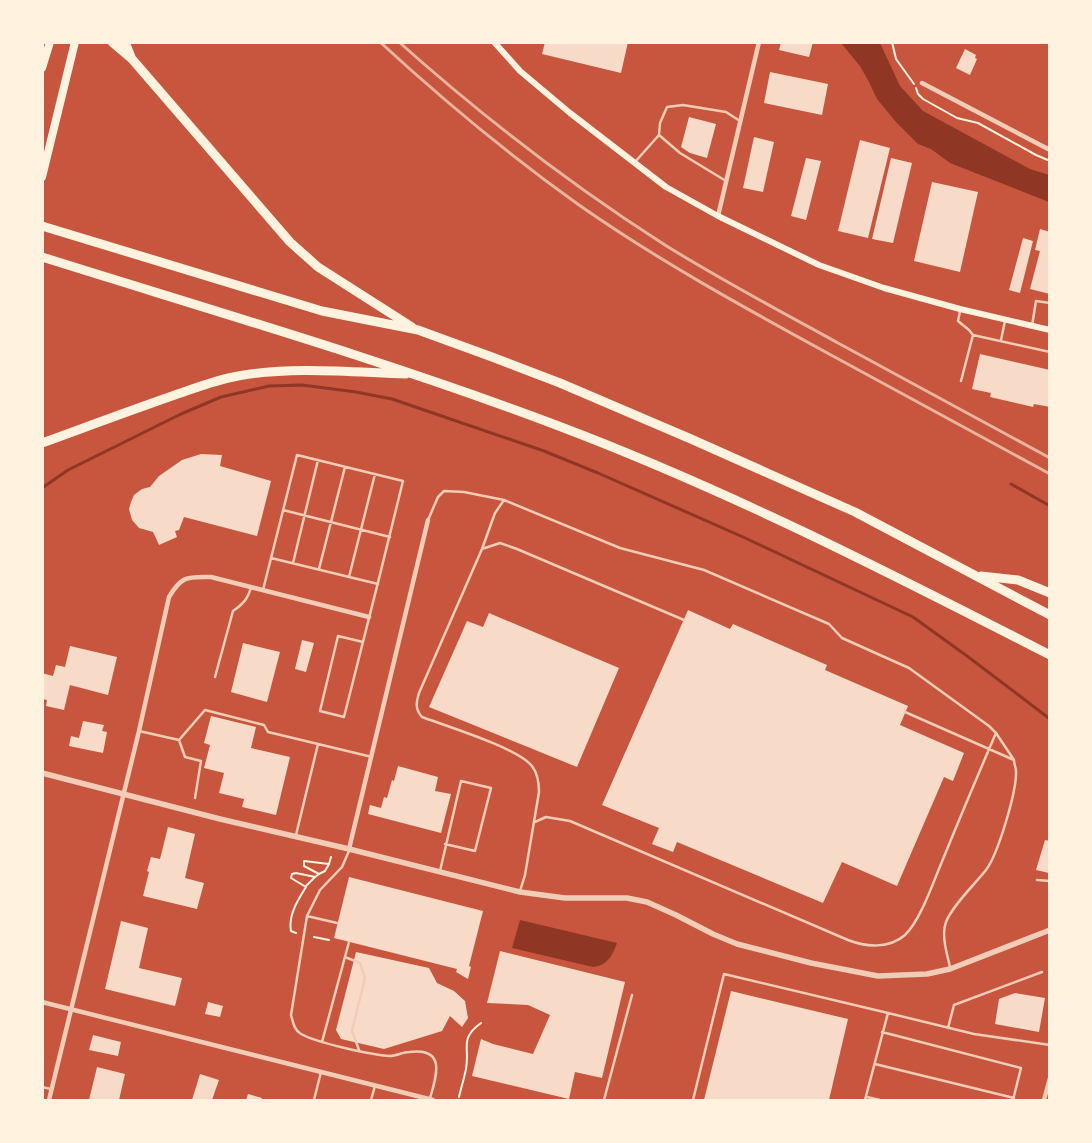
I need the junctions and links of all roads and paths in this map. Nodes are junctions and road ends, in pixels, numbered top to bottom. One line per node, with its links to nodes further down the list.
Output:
1 (50, 42): 8 (highway)
2 (75, 42): 14 (highway)
3 (112, 42): 7 (highway)
4 (125, 42): 7 (highway)
5 (494, 42): 13 (main road)
6 (759, 42): 10 (street)
7 (132, 60): 23 (highway)
8 (42, 68)
9 (922, 83): 12 (street)
10 (740, 121): 11 (lane); 15 (street)
11 (659, 135): 13 (lane); 15 (lane)
12 (1050, 150)
13 (634, 162): 16 (main road)
14 (42, 177)
15 (726, 181): 16 (street)
16 (718, 216): 20 (main road)
17 (42, 226): 23 (highway)
18 (42, 257): 28 (highway)
19 (1050, 303): 22 (lane)
20 (960, 309): 21 (main road); 25 (lane)
21 (1005, 320): 22 (main road); 26 (lane)
22 (1032, 326): 24 (main road)
23 (418, 330): 45 (highway)
24 (1050, 330)
25 (973, 335): 26 (lane); 29 (lane)
26 (1001, 341): 27 (lane)
27 (1050, 352)
28 (416, 374): 30 (highway); 55 (highway)
29 (961, 381)
30 (45, 443)
31 (318, 460): 32 (lane); 35 (lane); 36 (lane)
32 (345, 467): 33 (lane); 38 (lane)
33 (375, 474): 39 (lane); 40 (lane)
34 (504, 500): 37 (lane); 41 (lane); 59 (lane)
35 (283, 510): 36 (lane); 42 (lane)
36 (305, 515): 38 (lane); 43 (lane)
37 (428, 520): 63 (street)
38 (331, 522): 39 (lane); 44 (lane)
39 (361, 530): 40 (lane); 46 (lane)
40 (390, 537): 47 (lane)
41 (482, 549): 53 (lane); 68 (lane)
42 (271, 558): 43 (lane); 49 (lane)
43 (293, 563): 44 (lane)
44 (319, 570): 46 (lane)
45 (976, 576): 50 (highway); 51 (highway)
46 (349, 577): 47 (lane)
47 (378, 584): 52 (lane)
48 (251, 587): 49 (street); 56 (lane); 58 (street)
49 (263, 590): 52 (street)
50 (1050, 593)
51 (1050, 615)
52 (369, 617): 54 (lane)
53 (684, 620)
54 (363, 642): 54 (lane)
55 (1050, 655)
56 (216, 677)
57 (905, 712): 62 (lane)
58 (139, 730): 60 (lane); 66 (street)
59 (996, 732): 62 (lane); 64 (lane)
60 (178, 740): 61 (lane); 67 (lane)
61 (318, 744): 63 (lane); 69 (lane)
62 (989, 749): 64 (lane); 68 (lane)
63 (372, 757): 71 (street)
64 (1014, 760): 89 (lane)
65 (42, 773): 66 (street)
66 (123, 794): 69 (street); 93 (street)
67 (195, 798)
68 (535, 822): 80 (lane)
69 (295, 836): 71 (street)
70 (445, 844): 70 (lane); 74 (lane)
71 (349, 849): 74 (street); 81 (lane)
72 (331, 857): 73 (path)
73 (329, 864): 75 (path); 75 (path)
74 (439, 872): 80 (street)
75 (319, 874): 76 (path)
76 (316, 878): 79 (path); 79 (path)
77 (1037, 880): 78 (lane)
78 (1050, 881)
79 (306, 887): 84 (path)
80 (520, 892): 89 (street)
81 (307, 916): 82 (lane); 98 (lane)
82 (338, 923)
83 (1050, 930): 89 (street)
84 (296, 932)
85 (314, 936): 86 (path)
86 (329, 940)
87 (349, 942): 88 (lane)
88 (345, 957): 98 (lane); 100 (lane)
89 (950, 969)
90 (1042, 972): 96 (lane)
91 (632, 995): 114 (lane)
92 (42, 1002): 93 (street)
93 (70, 1009): 102 (street); 106 (street)
94 (888, 1013): 96 (lane); 97 (lane); 115 (lane)
95 (481, 1023): 107 (path)
96 (948, 1028): 99 (lane)
97 (882, 1032): 101 (lane); 109 (lane)
98 (322, 1042): 100 (lane)
99 (1050, 1045)
100 (359, 1050): 113 (lane)
101 (875, 1064): 108 (lane); 109 (lane)
102 (321, 1072): 104 (street); 111 (lane)
103 (1050, 1078): 117 (street)
104 (375, 1086): 112 (lane); 113 (street)
105 (42, 1087): 106 (lane)
106 (51, 1089): 110 (street)
107 (459, 1097)
108 (866, 1099): 116 (lane)
109 (1014, 1099)
110 (49, 1100)
111 (314, 1100)
112 (371, 1100)
113 (432, 1100)
114 (604, 1100)
115 (693, 1100)
116 (880, 1100)
117 (1044, 1100)

